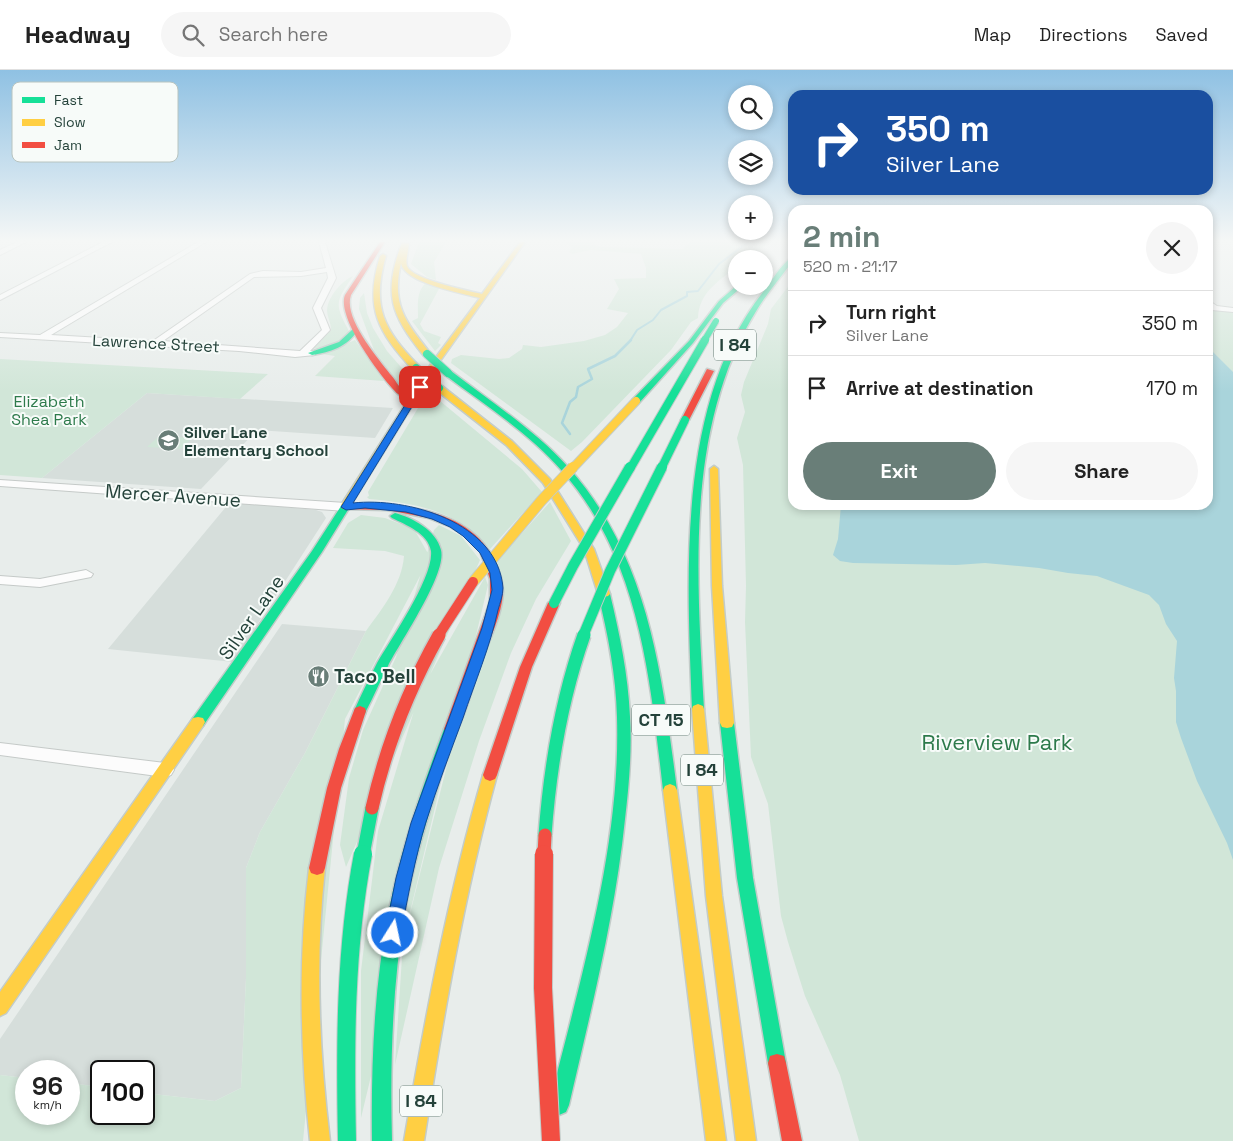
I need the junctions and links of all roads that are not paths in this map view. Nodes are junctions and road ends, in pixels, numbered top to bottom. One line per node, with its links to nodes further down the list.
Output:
1 (12, 292): 13 (street)
2 (118, 292): 20 (street)
3 (228, 292): 21 (street)
4 (325, 292): 22 (street)
5 (351, 292): 18 (main road)
6 (374, 292): 38 (main road, CT 15, bridge)
7 (393, 292): 39 (main road, CT 15, bridge)
8 (467, 292): 12 (main road)
9 (488, 292): 12 (main road, Silver Lane)
10 (765, 292): 14 (main road, I 84)
11 (733, 295): 17 (main road, I 84)
12 (485, 297): 24 (main road, Silver Lane)
13 (0, 298)
14 (759, 300): 23 (main road, I 84); 38 (main road, bridge)
15 (1213, 306): 16 (street)
16 (1233, 310)
17 (712, 321): 32 (main road, I 84, bridge); 35 (main road, bridge)
18 (355, 330): 22 (main road); 24 (main road)
19 (0, 335): 20 (street, Lawrence Street)
20 (42, 337): 21 (street, Lawrence Street)
21 (155, 343): 22 (street, Lawrence Street)
22 (307, 354)
23 (714, 398): 40 (main road, I 84); 41 (main road)
24 (413, 399): 26 (main road, Silver Lane)
25 (0, 483): 26 (street, Mercer Avenue)
26 (346, 507): 30 (main road, Silver Lane); 34 (main road); 36 (main road)
27 (86, 574): 28 (street)
28 (0, 580)
29 (0, 749): 30 (street)
30 (165, 770): 31 (main road, Silver Lane)
31 (0, 1007)
32 (427, 1061): 33 (main road); 37 (main road, I 84)
33 (404, 1130)
34 (320, 1141)
35 (347, 1141)
36 (382, 1141)
37 (414, 1141)
38 (551, 1141)
39 (716, 1141)
40 (746, 1141)
41 (792, 1141)

